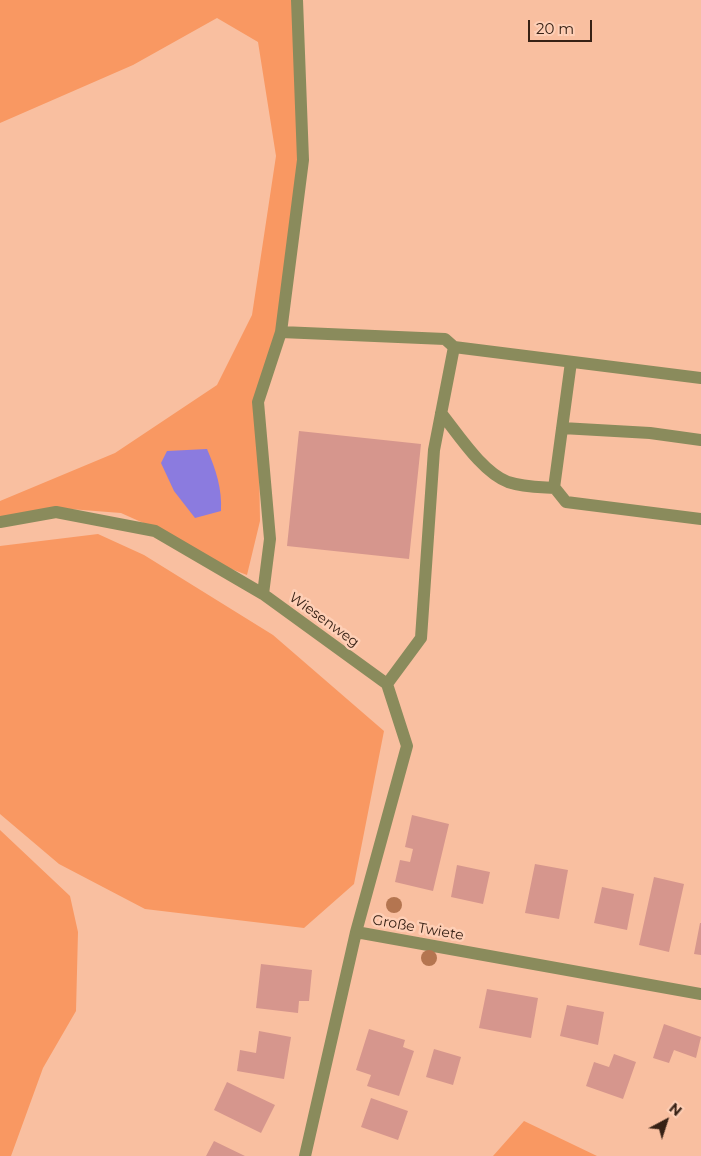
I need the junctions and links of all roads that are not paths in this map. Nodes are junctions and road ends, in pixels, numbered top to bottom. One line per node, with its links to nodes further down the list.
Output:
1 (297, 0): 2 (street)
2 (281, 332): 3 (street); 12 (street)
3 (454, 347): 4 (street); 6 (street)
4 (571, 362): 5 (street); 7 (street)
5 (701, 378)
6 (441, 413): 9 (street); 13 (street)
7 (562, 428): 8 (street); 9 (street)
8 (701, 440)
9 (554, 487): 10 (street)
10 (701, 519)
11 (0, 522): 12 (street, Wiesenweg)
12 (263, 594): 13 (street, Wiesenweg)
13 (387, 684): 14 (street)
14 (356, 932): 15 (street, Große Twiete); 16 (street, Große Twiete)
15 (701, 994)
16 (305, 1156)

